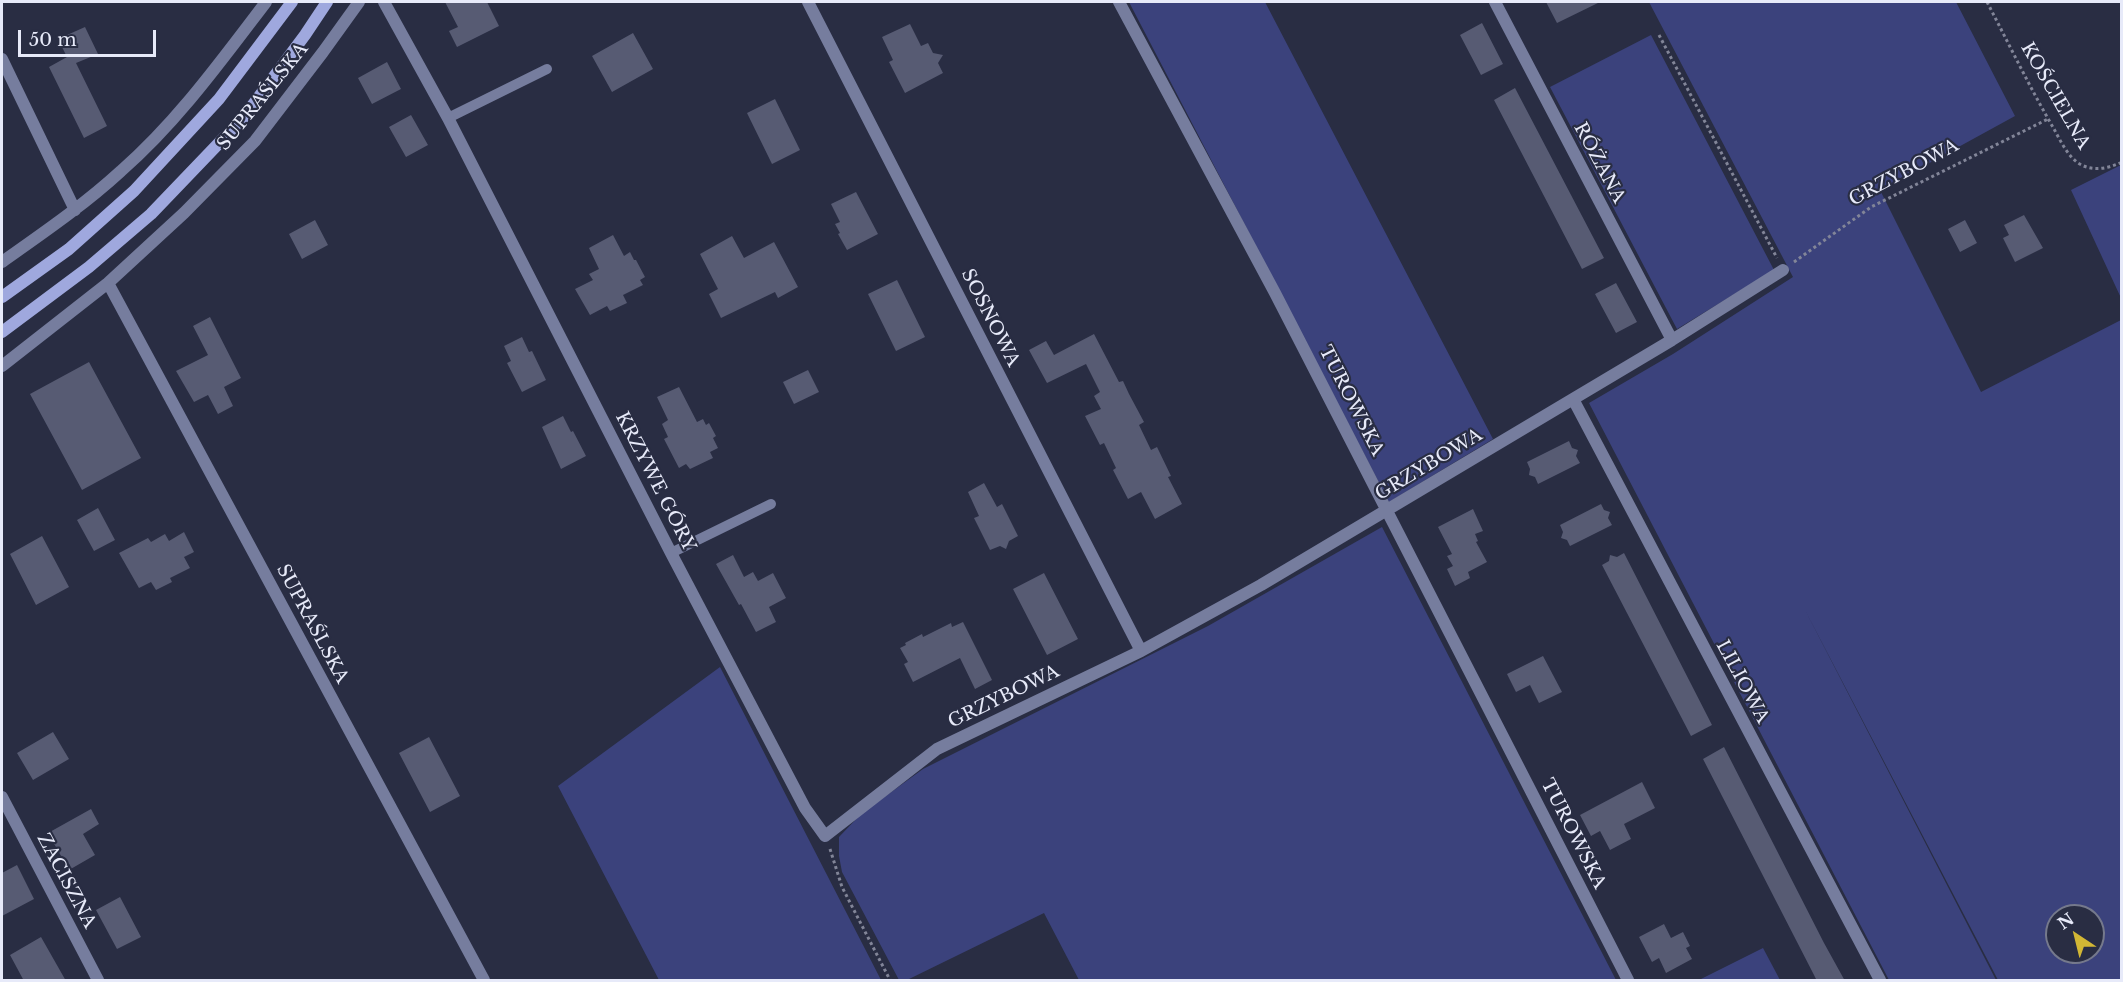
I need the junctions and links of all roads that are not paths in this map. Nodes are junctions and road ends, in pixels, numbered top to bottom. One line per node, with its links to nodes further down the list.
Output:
1 (266, 2): 12 (street)
2 (292, 2): 16 (main road)
3 (327, 2): 17 (main road)
4 (359, 2): 15 (street, SUPRAŚLSKA)
5 (384, 2): 11 (street, KRZYWE GÓRY)
6 (808, 2): 24 (street, SOSNOWA)
7 (1119, 2): 22 (street, TUROWSKA)
8 (1495, 2): 18 (street, RÓŻANA)
9 (2, 59): 12 (street)
10 (547, 69): 11 (lane)
11 (448, 118): 23 (street, KRZYWE GÓRY)
12 (75, 210): 13 (street)
13 (2, 262)
14 (1783, 270): 18 (street, GRZYBOWA)
15 (108, 283): 19 (street, SUPRAŚLSKA); 28 (street, SUPRAŚLSKA)
16 (2, 297)
17 (2, 332)
18 (1672, 340): 20 (street, GRZYBOWA)
19 (2, 366)
20 (1573, 399): 22 (street, GRZYBOWA); 30 (street, LILIOWA)
21 (771, 504): 23 (lane)
22 (1387, 511): 24 (street, GRZYBOWA); 29 (street, TUROWSKA)
23 (671, 553): 26 (street, KRZYWE GÓRY)
24 (1140, 651): 26 (street, GRZYBOWA)
25 (2, 797): 27 (street, ZACISZNA)
26 (825, 836)
27 (98, 981)
28 (484, 981)
29 (1628, 981)
30 (1880, 981)

